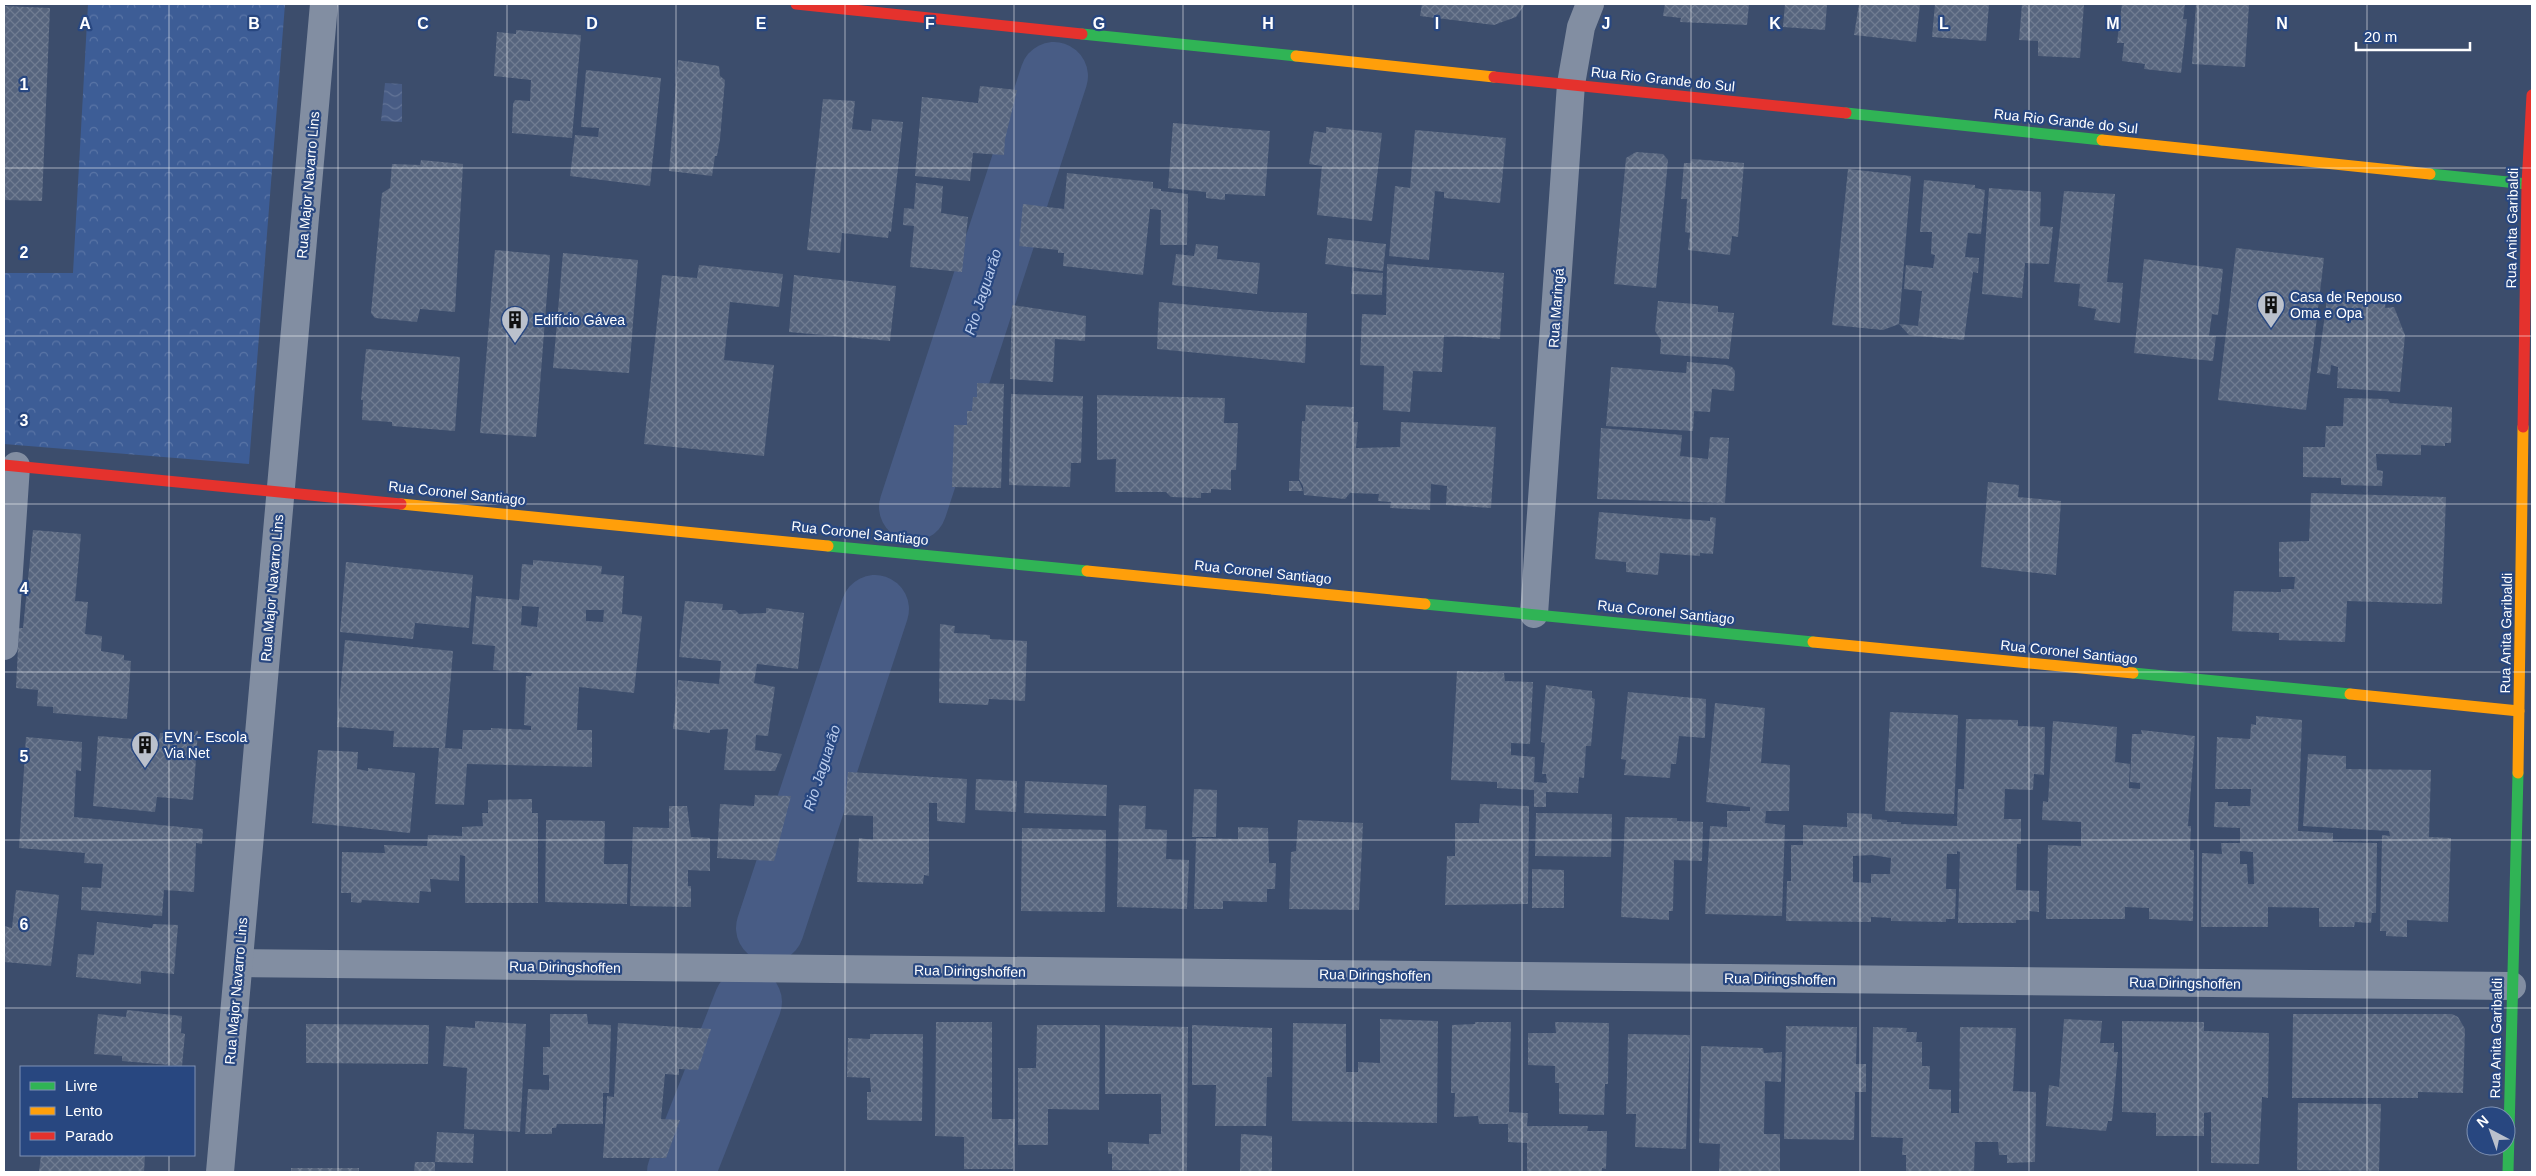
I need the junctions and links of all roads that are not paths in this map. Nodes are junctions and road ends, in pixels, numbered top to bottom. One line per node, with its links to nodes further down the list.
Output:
1 (324, 4): 10 (street, Rua Major Navarro Lins)
2 (796, 4): 4 (main road, Rua Rio Grande do Sul)
3 (1590, 4): 5 (street, Rua Maringá)
4 (836, 6): 5 (main road, Rua Rio Grande do Sul)
5 (1571, 84): 7 (main road, Rua Rio Grande do Sul); 11 (street, Rua Maringá)
6 (2532, 95): 7 (main road, Rua Anita Garibaldi)
7 (2527, 184): 8 (main road, Rua Anita Garibaldi)
8 (2528, 423): 13 (main road, Rua Anita Garibaldi)
9 (10, 465): 10 (main road, Rua Coronel Santiago); 12 (street)
10 (281, 491): 11 (main road, Rua Coronel Santiago); 15 (street, Rua Major Navarro Lins)
11 (1534, 614): 13 (main road, Rua Coronel Santiago)
12 (4, 646)
13 (2519, 711): 14 (main road, Rua Anita Garibaldi)
14 (2524, 865): 16 (main road, Rua Anita Garibaldi)
15 (239, 964): 16 (street, Rua Diringshoffen); 17 (street, Rua Major Navarro Lins)
16 (2512, 986): 18 (main road, Rua Anita Garibaldi)
17 (220, 1172)
18 (2508, 1172)

